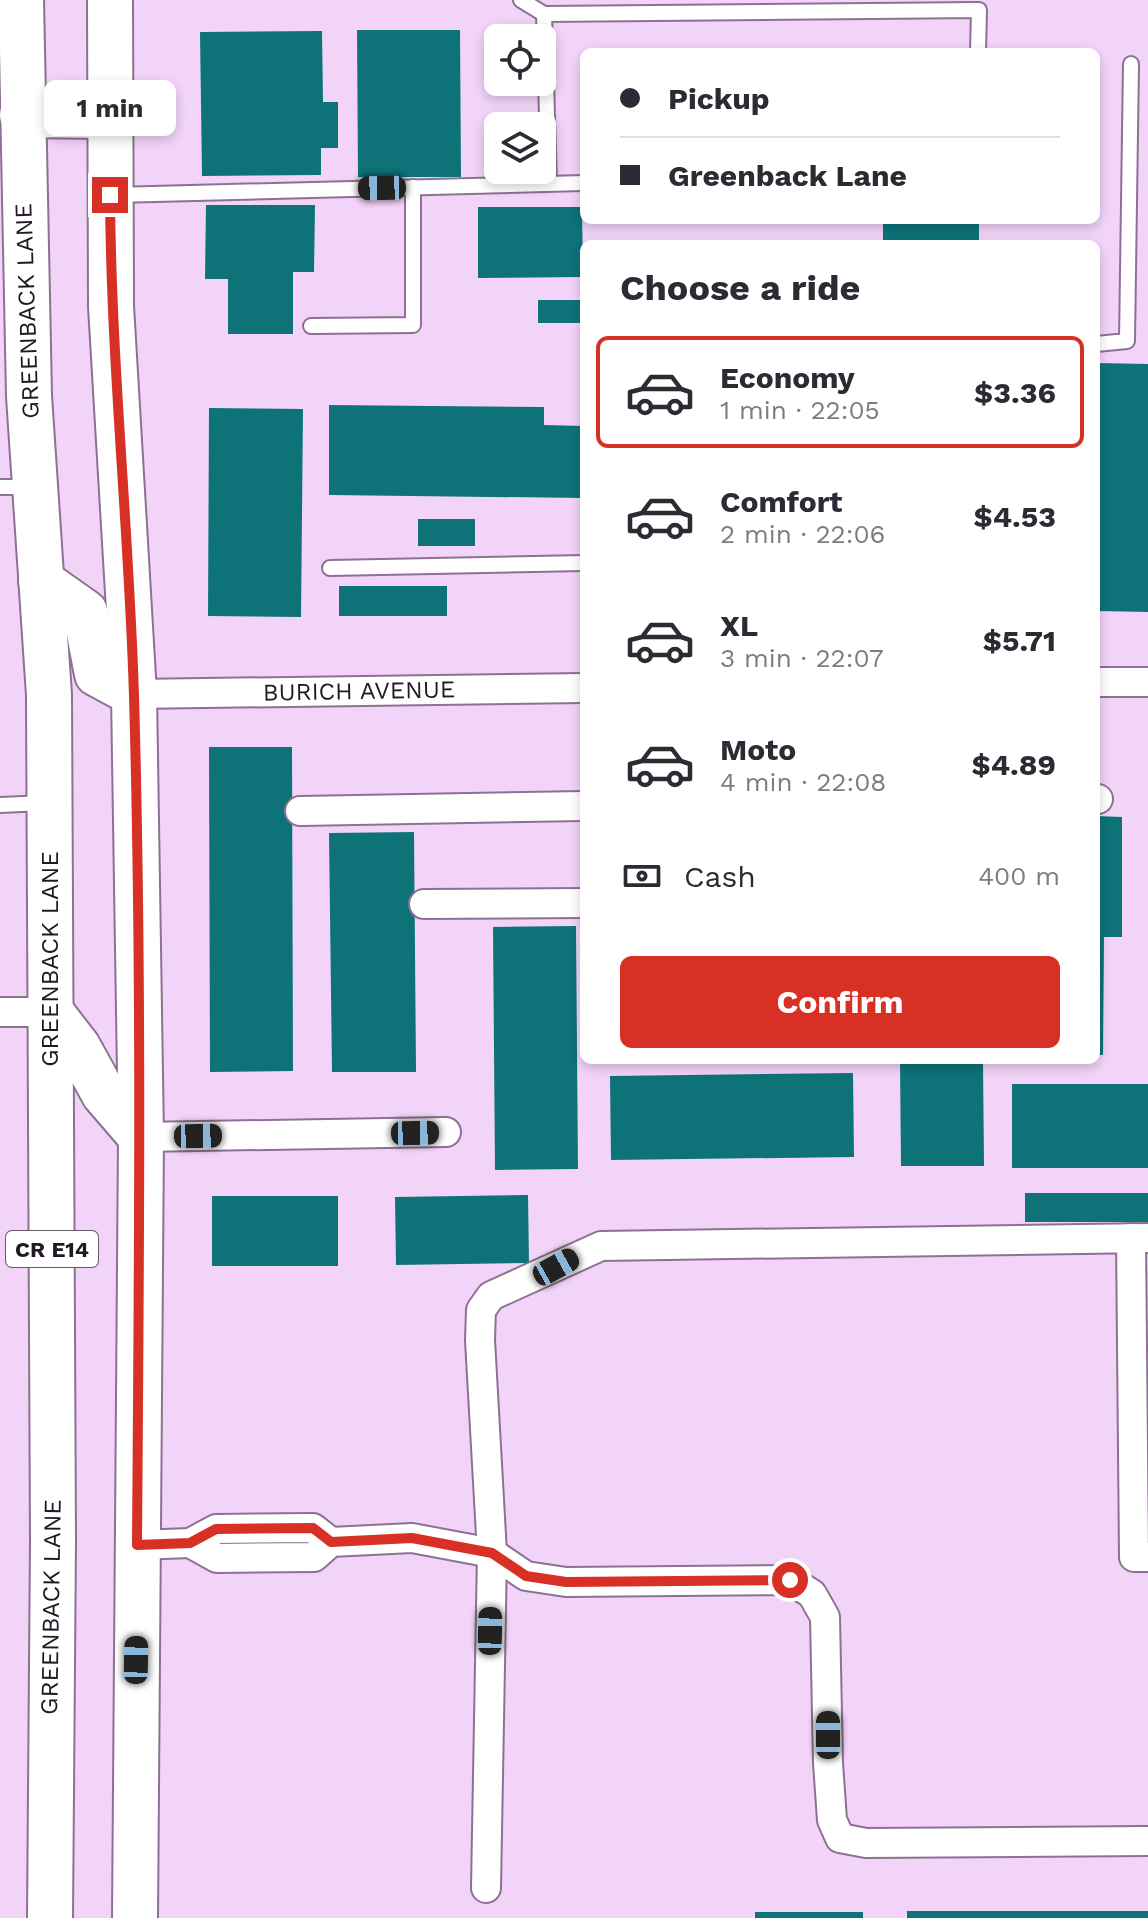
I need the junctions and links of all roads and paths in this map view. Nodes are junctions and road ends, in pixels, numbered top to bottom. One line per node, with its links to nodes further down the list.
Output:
1 (21, 0): 8 (main road, GREENBACK LANE / CR E14)
2 (110, 0): 9 (main road)
3 (521, 0): 4 (lane)
4 (544, 14): 5 (lane); 7 (lane)
5 (978, 48)
6 (1131, 64): 16 (lane)
7 (547, 112)
8 (22, 115): 9 (main road); 17 (main road, GREENBACK LANE / CR E14)
9 (110, 116): 14 (main road)
10 (556, 183): 11 (lane)
11 (580, 183)
12 (515, 184): 13 (lane)
13 (413, 187): 14 (lane); 15 (lane)
14 (110, 195): 24 (main road)
15 (311, 326)
16 (1100, 344)
17 (17, 487): 20 (main road, GREENBACK LANE / CR E14)
18 (580, 563): 19 (lane)
19 (330, 568)
20 (41, 581): 24 (main road); 25 (main road, GREENBACK LANE / CR E14)
21 (1100, 682): 22 (street)
22 (1148, 682)
23 (580, 688): 24 (street, BURICH AVENUE)
24 (134, 694): 34 (main road)
25 (49, 803): 26 (lane); 32 (main road, GREENBACK LANE / CR E14)
26 (0, 805)
27 (580, 806): 28 (street)
28 (300, 811)
29 (580, 903): 30 (street)
30 (424, 904)
31 (0, 1012): 32 (street)
32 (51, 1012): 34 (main road); 41 (main road, GREENBACK LANE / CR E14)
33 (446, 1132): 34 (street)
34 (141, 1137): 36 (main road)
35 (1139, 1238): 37 (street); 38 (street)
36 (137, 1545): 37 (street); 42 (main road)
37 (492, 1553): 39 (street); 40 (street)
38 (1148, 1557)
39 (1148, 1841)
40 (486, 1888)
41 (50, 1918)
42 (135, 1918)

